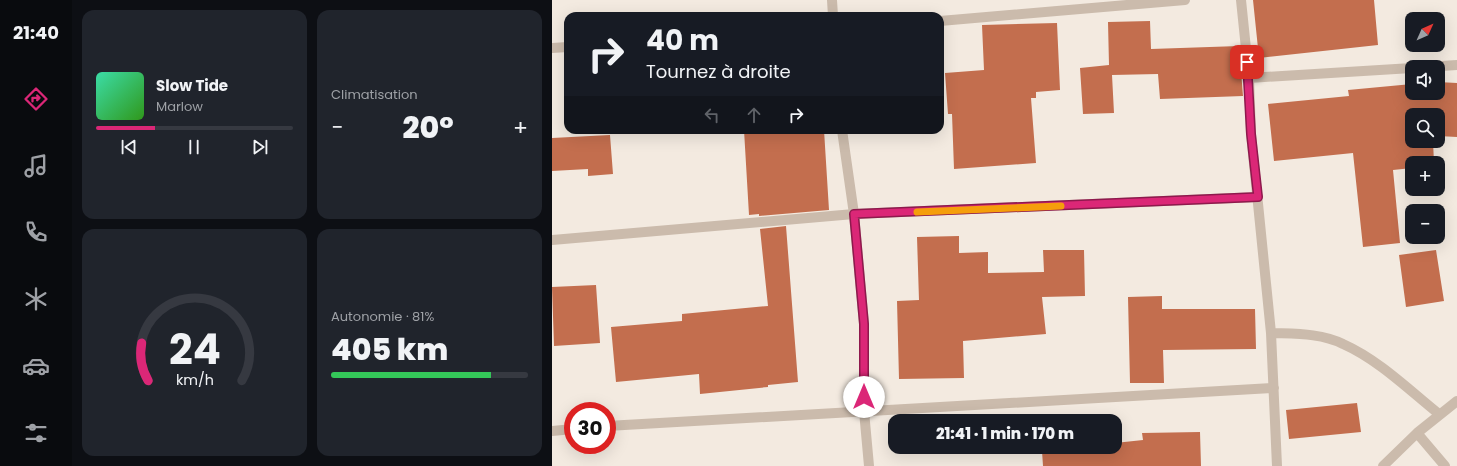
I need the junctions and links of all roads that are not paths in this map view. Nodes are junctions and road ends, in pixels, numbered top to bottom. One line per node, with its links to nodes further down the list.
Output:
1 (832, 0): 4 (street)
2 (1185, 0): 5 (street)
3 (1241, 0): 11 (street)
4 (833, 12)
5 (944, 21)
6 (564, 47): 7 (street)
7 (552, 48)
8 (1457, 65): 9 (street)
9 (1445, 66)
10 (1405, 68): 11 (street)
11 (1248, 78): 13 (street)
12 (843, 134): 14 (street)
13 (1258, 197): 14 (street); 16 (street)
14 (854, 214): 15 (street); 19 (street)
15 (552, 240)
16 (1271, 334): 17 (street); 20 (street)
17 (1274, 388): 19 (street); 26 (street)
18 (1457, 401): 20 (street)
19 (864, 411): 21 (street); 25 (street)
20 (1439, 414): 24 (street)
21 (616, 425)
22 (564, 429): 23 (street)
23 (552, 430)
24 (1417, 433): 27 (street); 28 (street)
25 (869, 466)
26 (1277, 466)
27 (1383, 466)
28 (1445, 466)

